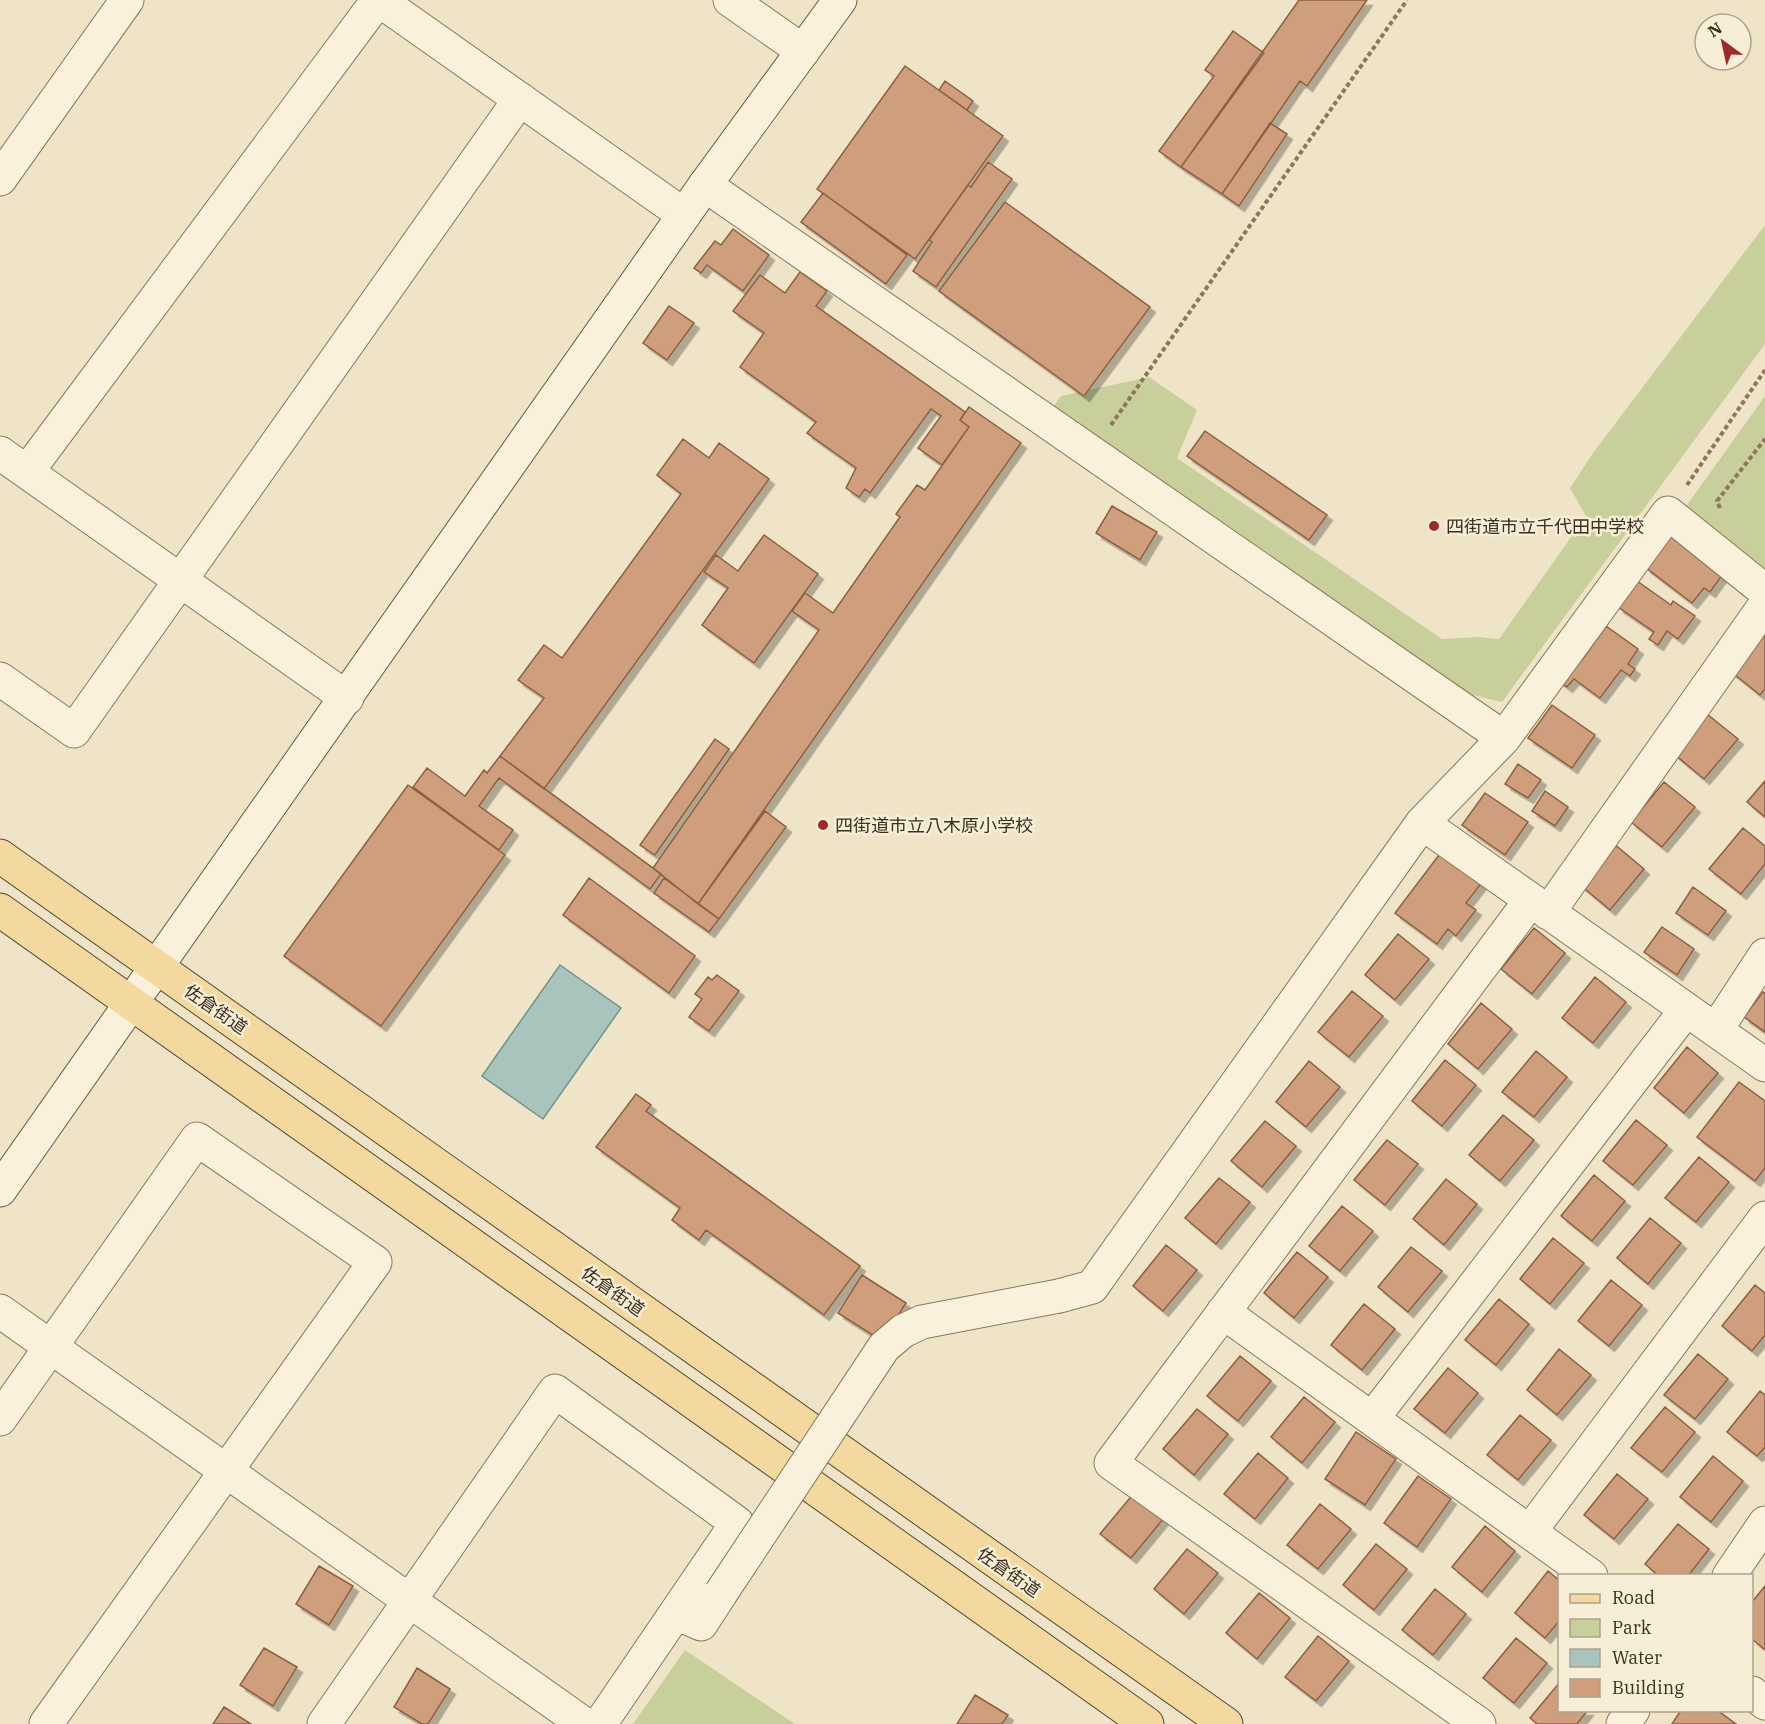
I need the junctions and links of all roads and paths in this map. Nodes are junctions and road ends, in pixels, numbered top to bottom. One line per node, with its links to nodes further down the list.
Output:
1 (127, 0): 8 (street)
2 (379, 0): 7 (street); 15 (street)
3 (730, 0): 6 (street)
4 (840, 0): 6 (street)
5 (1407, 0): 14 (path)
6 (803, 51): 9 (street)
7 (520, 99): 10 (street); 18 (street)
8 (0, 179)
9 (705, 185): 10 (street); 14 (street)
10 (684, 215): 22 (street)
11 (1765, 369): 16 (path)
12 (1765, 439): 17 (path)
13 (0, 453): 15 (street)
14 (1091, 453): 23 (street)
15 (27, 472): 18 (street)
16 (1668, 513): 19 (street); 23 (street)
17 (1722, 514)
18 (180, 581): 21 (street); 22 (street)
19 (1765, 591)
20 (1765, 605): 26 (street)
21 (0, 679)
22 (347, 698): 29 (street)
23 (1504, 738): 24 (street)
24 (1422, 823): 26 (street); 47 (street, bridge)
25 (0, 856): 29 (main road, 佐倉街道)
26 (1539, 907): 31 (street); 37 (street)
27 (0, 910): 30 (main road)
28 (1765, 955): 32 (street)
29 (157, 968): 30 (street); 55 (main road, 佐倉街道)
30 (132, 1004): 34 (street); 54 (main road)
31 (1686, 1010): 32 (street); 40 (street)
32 (1716, 1030): 33 (street)
33 (1765, 1065)
34 (0, 1190)
35 (1765, 1218): 43 (street)
36 (0, 1311): 38 (street)
37 (1223, 1312): 40 (street); 56 (street)
38 (51, 1347): 39 (street); 41 (street); 41 (street)
39 (0, 1419)
40 (1372, 1419): 43 (street)
41 (226, 1471): 46 (street); 50 (street)
42 (1765, 1523): 45 (street)
43 (1530, 1530): 44 (street)
44 (1590, 1574)
45 (1730, 1574)
46 (409, 1600): 47 (street); 51 (street); 52 (street)
47 (676, 1613): 53 (street)
48 (1753, 1694): 49 (street)
49 (1765, 1703)
50 (46, 1724)
51 (324, 1724)
52 (584, 1724)
53 (600, 1724)
54 (1147, 1724)
55 (1226, 1724)
56 (1479, 1724)

